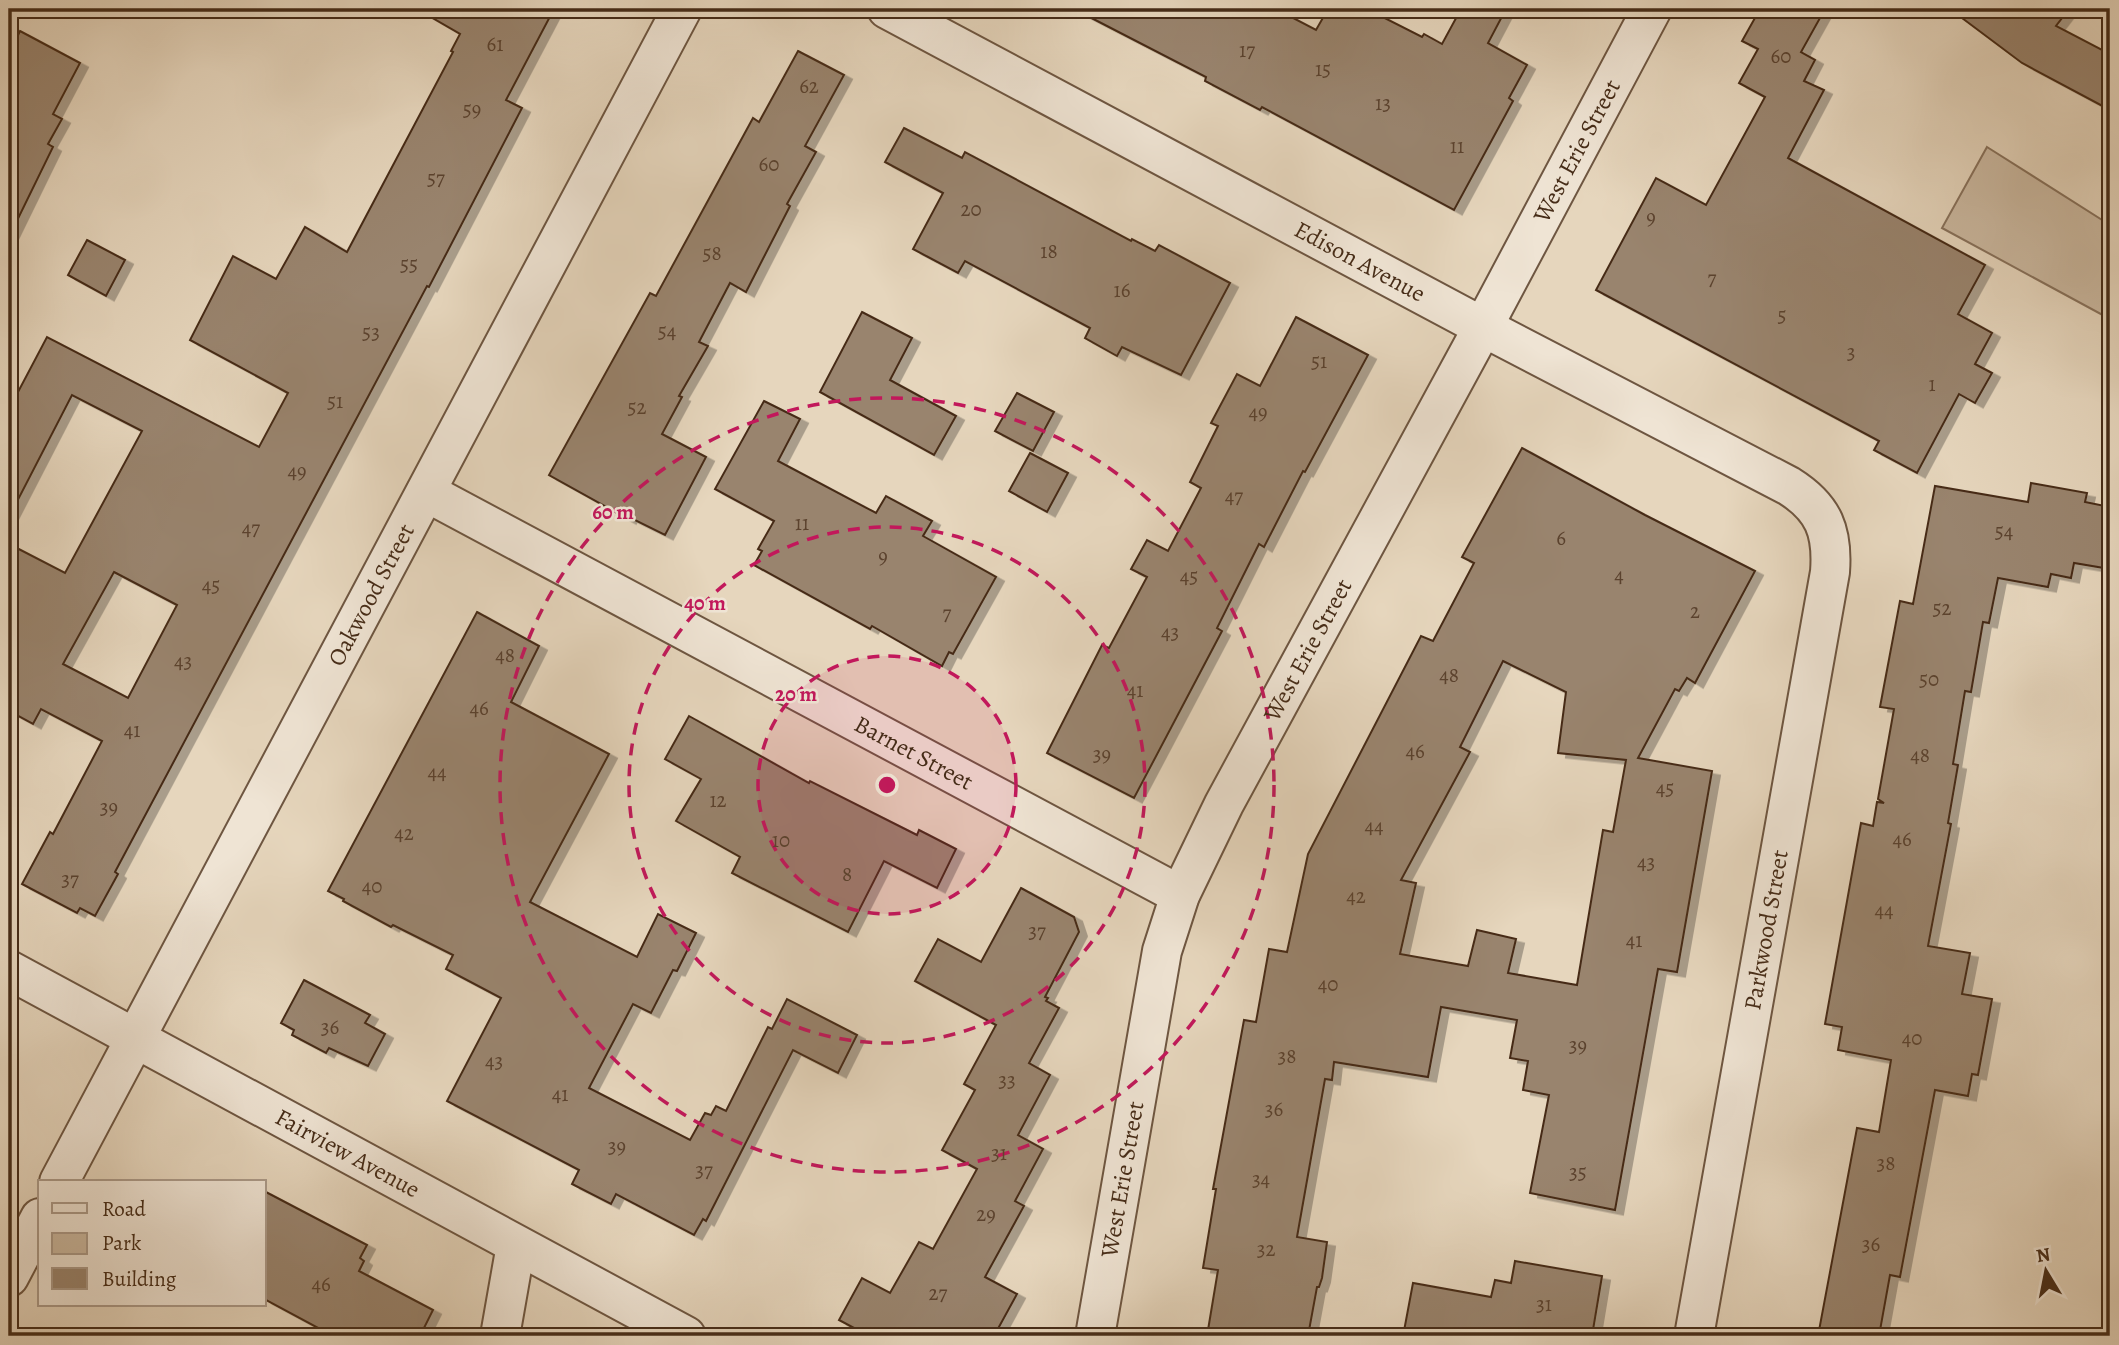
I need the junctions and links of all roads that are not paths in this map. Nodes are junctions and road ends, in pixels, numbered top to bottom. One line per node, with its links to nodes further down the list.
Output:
1 (682, 9): 5 (street, Oakwood Street)
2 (887, 9): 4 (street, Edison Avenue)
3 (1651, 9): 4 (street, West Erie Street)
4 (1483, 327): 6 (street, Edison Avenue); 7 (street, West Erie Street)
5 (426, 492): 7 (street, Barnet Street); 9 (street, Oakwood Street)
6 (1825, 523): 17 (street, Parkwood Street)
7 (1180, 895): 16 (street, West Erie Street)
8 (9, 970): 9 (street, Fairview Avenue)
9 (136, 1038): 10 (street, Oakwood Street); 12 (street, Fairview Avenue)
10 (61, 1180)
11 (38, 1222): 13 (street)
12 (516, 1245): 14 (street); 15 (street, Fairview Avenue)
13 (9, 1277)
14 (500, 1336)
15 (686, 1336)
16 (1094, 1336)
17 (1694, 1336)

